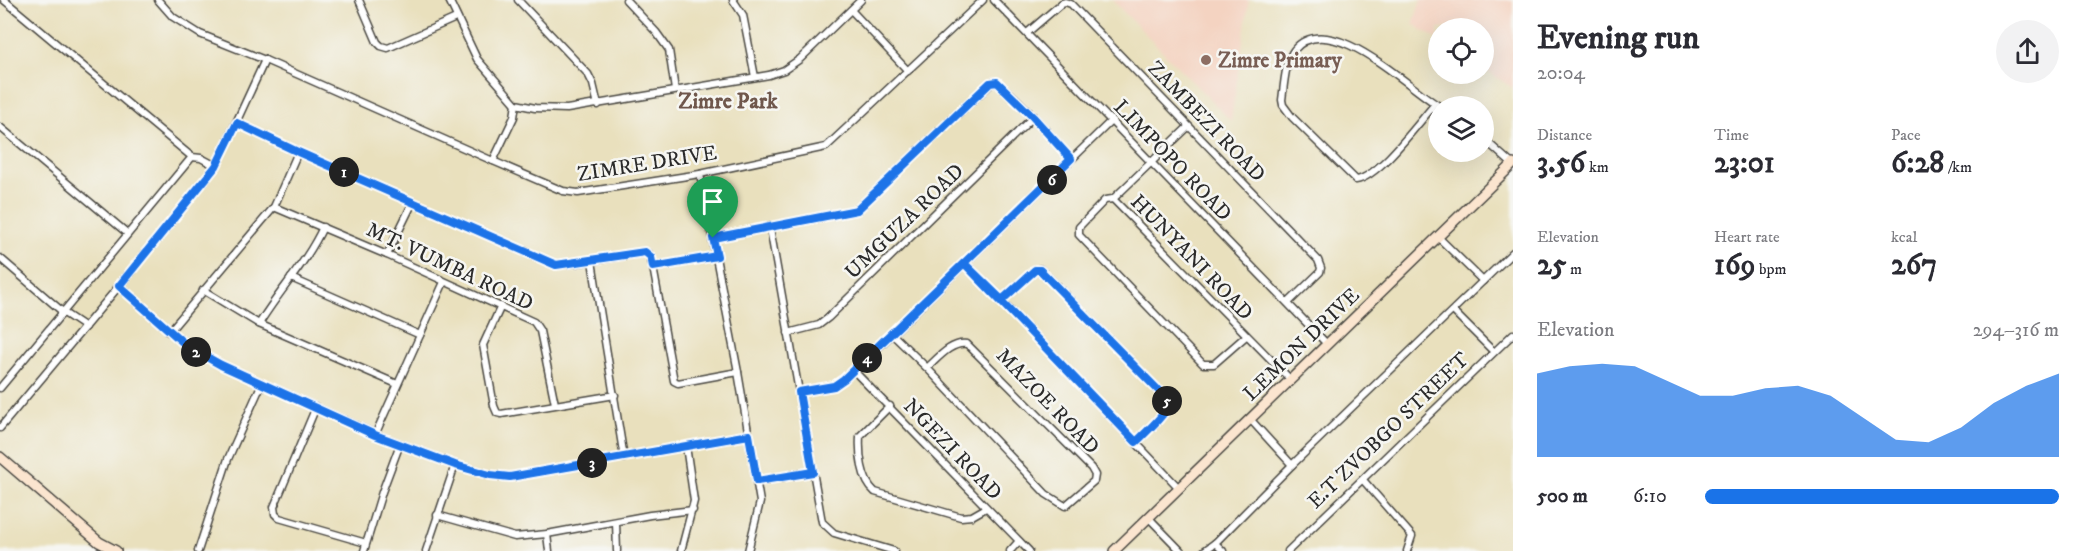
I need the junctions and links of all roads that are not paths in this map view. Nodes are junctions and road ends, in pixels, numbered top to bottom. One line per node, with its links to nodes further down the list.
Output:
1 (4, 0): 28 (street)
2 (158, 0): 14 (street, ZIMRE DRIVE)
3 (359, 0): 12 (street)
4 (449, 0): 12 (street)
5 (518, 0): 19 (street)
6 (626, 0): 17 (street)
7 (732, 0): 16 (street)
8 (861, 0): 11 (street)
9 (983, 0): 15 (street, ZIMRE DRIVE)
10 (994, 0): 13 (street, LIMPOPO ROAD)
11 (850, 10): 15 (street); 16 (street)
12 (456, 18): 18 (street)
13 (1027, 33): 22 (street, LIMPOPO ROAD); 25 (street, ZAMBEZI ROAD)
14 (265, 60): 23 (street); 30 (street, ZIMRE DRIVE)
15 (908, 71): 34 (street, ZIMRE DRIVE)
16 (755, 77): 17 (street)
17 (675, 90): 19 (street)
18 (516, 104): 19 (street); 30 (street)
19 (598, 105)
20 (1437, 105): 20 (street)
21 (1033, 117): 29 (street); 39 (street); 63 (street, UMGUZA ROAD)
22 (1112, 120): 29 (street); 31 (street, LIMPOPO ROAD)
23 (237, 123): 27 (street); 33 (street)
24 (0, 127): 40 (street)
25 (1188, 127): 31 (street); 56 (street, ZAMBEZI ROAD)
26 (1494, 148): 32 (street)
27 (298, 152): 36 (street); 37 (street)
28 (192, 157): 33 (street); 40 (street)
29 (1071, 159): 48 (street)
30 (493, 162): 34 (street, ZIMRE DRIVE)
31 (1151, 162): 35 (street); 56 (street, LIMPOPO ROAD)
32 (1513, 164): 41 (street, LEMON DRIVE)
33 (216, 166): 53 (street)
34 (700, 174): 42 (street)
35 (1113, 198): 67 (street, HUNYANI ROAD); 67 (street, HUNYANI ROAD)
36 (413, 202): 44 (street); 47 (street)
37 (274, 207): 38 (street, MT. VUMBA ROAD); 54 (street)
38 (323, 227): 44 (street, MT. VUMBA ROAD); 50 (street)
39 (770, 228): 42 (street); 63 (street)
40 (127, 234): 59 (street)
41 (1438, 237): 51 (street); 68 (street, LEMON DRIVE)
42 (713, 238): 45 (street)
43 (1513, 252): 51 (street)
44 (387, 255): 52 (street, MT. VUMBA ROAD)
45 (717, 256): 49 (street); 72 (street)
46 (0, 258): 59 (street)
47 (592, 261): 49 (street); 78 (street)
48 (964, 263): 55 (street); 64 (street)
49 (653, 267): 72 (street)
50 (291, 278): 60 (street); 66 (street)
51 (1483, 281): 58 (street)
52 (444, 282): 57 (street, MT. VUMBA ROAD); 66 (street)
53 (119, 286): 61 (street); 62 (street)
54 (203, 290): 60 (street); 62 (street)
55 (1002, 300): 86 (street); 86 (street)
56 (1288, 303): 68 (street, LIMPOPO ROAD)
57 (501, 306): 79 (street, MT. VUMBA ROAD); 79 (street)
58 (1453, 311): 69 (street); 92 (street)
59 (64, 313): 61 (street); 76 (street)
60 (259, 324): 75 (street)
61 (85, 327): 83 (street)
62 (169, 332): 74 (street)
63 (788, 333): 77 (street)
64 (892, 334): 70 (street, MAZOE ROAD); 71 (street)
65 (1513, 334): 69 (street, E.T ZVOBGO STREET)
66 (420, 335): 75 (street)
67 (1246, 336): 73 (street, HUNYANI ROAD)
68 (1327, 344): 73 (street, LEMON DRIVE)
69 (1493, 351): 94 (street, E.T ZVOBGO STREET)
70 (927, 368): 70 (street, MAZOE ROAD)
71 (854, 371): 77 (street); 80 (street, NGEZI ROAD)
72 (738, 372): 85 (street)
73 (1290, 380): 82 (street, LEMON DRIVE)
74 (262, 383): 81 (street); 107 (street)
75 (397, 384): 84 (street)
76 (0, 388)
77 (799, 392): 93 (street)
78 (615, 395): 79 (street); 90 (street)
79 (555, 404)
80 (890, 406): 97 (street, NGEZI ROAD); 97 (street)
81 (316, 407): 84 (street); 104 (street)
82 (1250, 419): 92 (street); 96 (street, LEMON DRIVE)
83 (0, 428)
84 (375, 435): 87 (street)
85 (749, 435): 88 (street); 95 (street)
86 (1136, 442): 96 (street)
87 (400, 444): 91 (street); 104 (street)
88 (686, 446): 90 (street); 98 (street)
89 (0, 457): 106 (street)
90 (624, 458): 91 (street)
91 (455, 465): 99 (street)
92 (1292, 465): 105 (street)
93 (813, 472): 95 (street); 114 (street)
94 (1363, 480): 121 (street, E.T ZVOBGO STREET); 122 (street)
95 (757, 481): 113 (street)
96 (1179, 488): 100 (street, LEMON DRIVE)
97 (986, 508): 103 (street, NGEZI ROAD)
98 (693, 510): 101 (street); 112 (street)
99 (437, 515): 102 (street); 109 (street)
100 (1148, 518): 117 (street, LEMON DRIVE); 118 (street)
101 (616, 522): 102 (street); 111 (street)
102 (547, 534): 110 (street)
103 (1019, 542): 115 (street); 116 (street, NGEZI ROAD)
104 (366, 543): 108 (street)
105 (1215, 543): 119 (street); 120 (street)
106 (116, 551)
107 (198, 551)
108 (364, 551)
109 (426, 551)
110 (549, 551)
111 (617, 551)
112 (681, 551)
113 (748, 551)
114 (894, 551)
115 (1010, 551)
116 (1029, 551)
117 (1114, 551)
118 (1181, 551)
119 (1204, 551)
120 (1223, 551)
121 (1288, 551)
122 (1407, 551)

